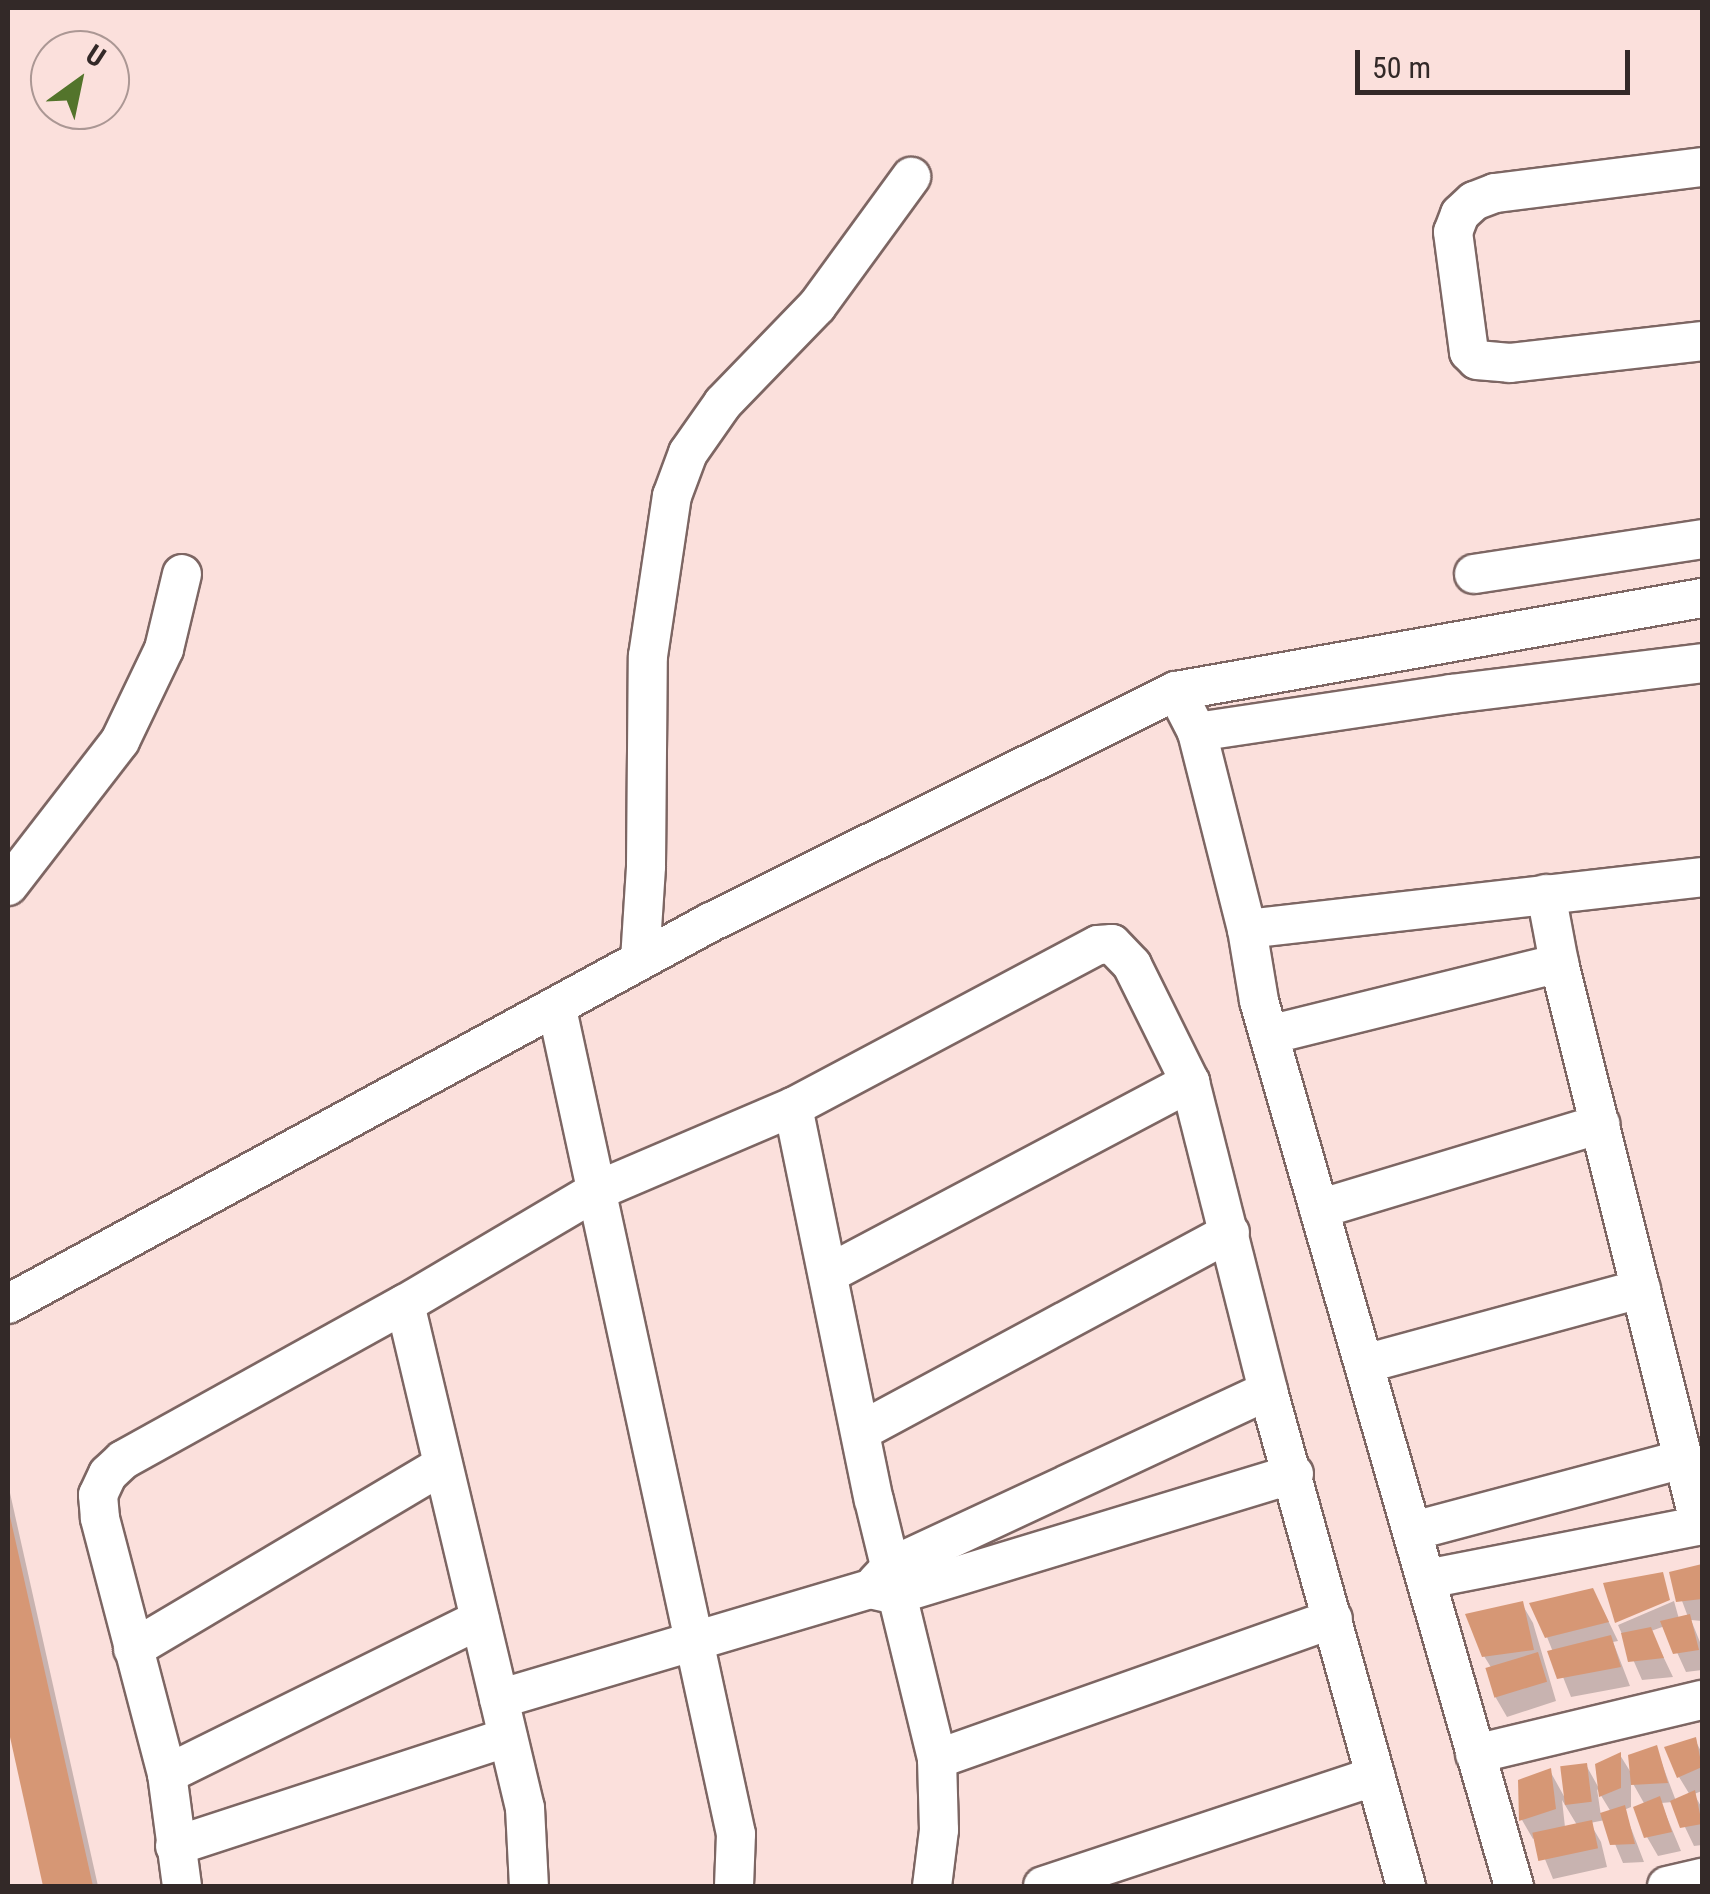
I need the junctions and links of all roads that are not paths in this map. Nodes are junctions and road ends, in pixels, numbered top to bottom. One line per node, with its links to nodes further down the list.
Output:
1 (1702, 167): 3 (street)
2 (911, 178): 17 (street)
3 (1702, 341)
4 (1702, 539): 5 (street)
5 (1649, 547): 7 (street); 9 (street)
6 (182, 574): 14 (street)
7 (1474, 574)
8 (1702, 598): 9 (street)
9 (1665, 604): 11 (street)
10 (1702, 663): 12 (street)
11 (1176, 691): 12 (street); 17 (street)
12 (1197, 732): 16 (street)
13 (1702, 877): 15 (street)
14 (8, 886)
15 (1546, 894): 16 (street); 18 (street)
16 (1247, 929): 20 (street)
17 (640, 960): 19 (street)
18 (1559, 962): 20 (street); 23 (street)
19 (557, 1009): 24 (street); 29 (street)
20 (1269, 1035): 25 (street)
21 (1190, 1082): 22 (street); 26 (street); 27 (street)
22 (792, 1108): 24 (street); 27 (street)
23 (1600, 1124): 25 (street); 28 (street)
24 (596, 1191): 30 (street); 43 (street)
25 (1319, 1208): 31 (street)
26 (1230, 1232): 32 (street); 33 (street)
27 (828, 1274): 33 (street)
28 (1641, 1289): 31 (street); 34 (street)
29 (8, 1304)
30 (405, 1304): 35 (street); 44 (street)
31 (1364, 1364): 38 (street)
32 (1268, 1392): 36 (street); 40 (street)
33 (861, 1431): 40 (street)
34 (1684, 1459): 37 (street); 38 (street)
35 (443, 1465): 41 (street); 44 (street)
36 (1294, 1474): 40 (street); 42 (street)
37 (1701, 1525): 39 (street)
38 (1413, 1532): 39 (street)
39 (1427, 1579): 48 (street)
40 (886, 1583): 43 (street); 49 (street)
41 (480, 1619): 45 (street); 50 (street)
42 (1333, 1619): 49 (street); 51 (street)
43 (696, 1638): 45 (street); 56 (street)
44 (133, 1650): 50 (street)
45 (499, 1698): 47 (street)
46 (1702, 1700): 48 (street)
47 (508, 1736): 52 (street); 55 (street)
48 (1475, 1754): 60 (street)
49 (937, 1759): 57 (street)
50 (167, 1774): 52 (street)
51 (1376, 1776): 58 (street); 59 (street)
52 (176, 1846): 54 (street)
53 (1702, 1878): 61 (street)
54 (182, 1886)
55 (529, 1886)
56 (734, 1886)
57 (932, 1886)
58 (1044, 1886)
59 (1406, 1886)
60 (1514, 1886)
61 (1667, 1886)

